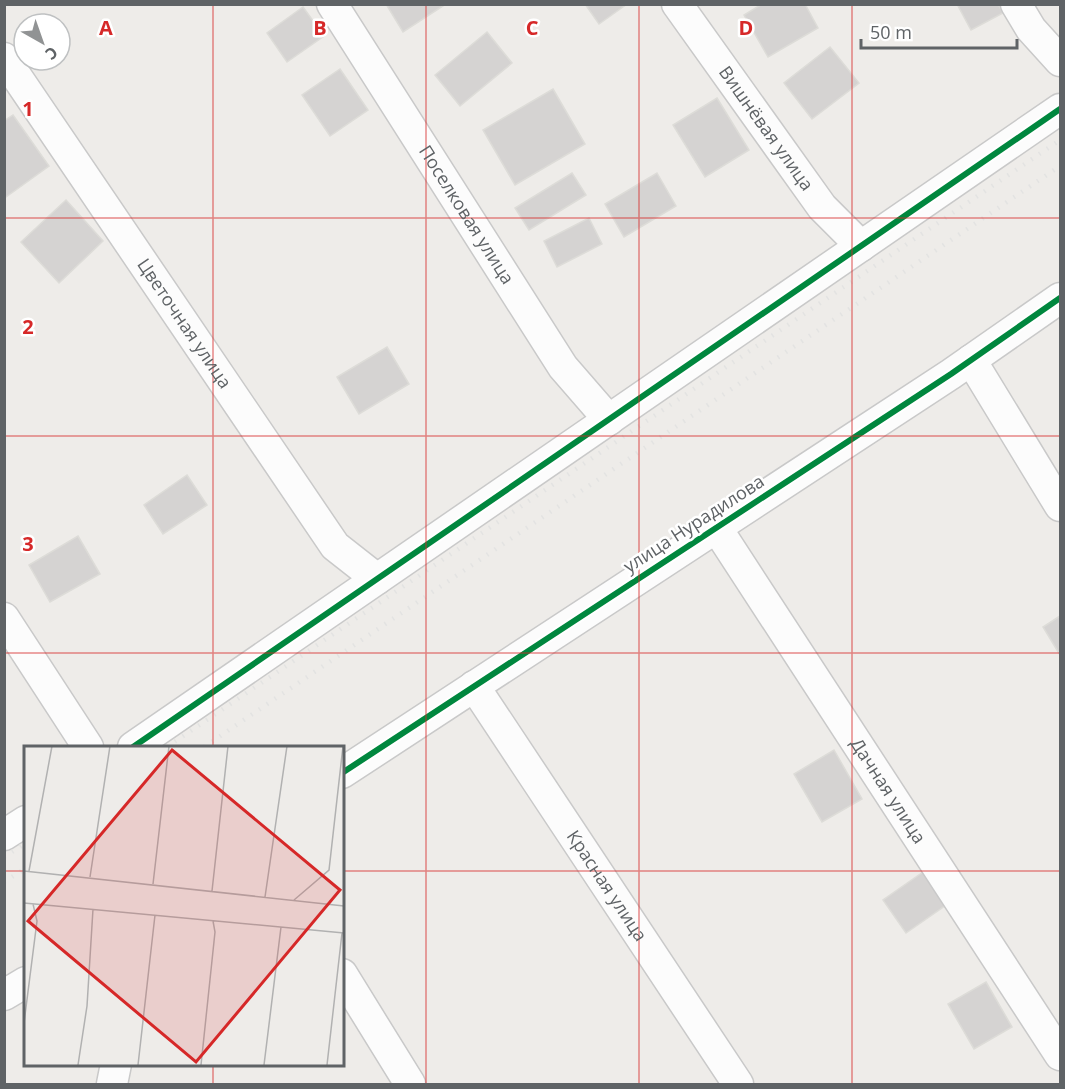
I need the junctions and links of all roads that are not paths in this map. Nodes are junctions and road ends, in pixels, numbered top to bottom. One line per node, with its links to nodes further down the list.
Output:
1 (332, 4): 10 (street, Поселковая улица)
2 (677, 4): 7 (street, Вишнёвая улица)
3 (1016, 4): 5 (street)
4 (4, 58): 13 (street, Цветочная улица)
5 (1060, 60)
6 (1060, 109): 7 (street)
7 (861, 246): 10 (street)
8 (1060, 298): 9 (street, улица Нурадилова)
9 (971, 360): 11 (street); 12 (street, улица Нурадилова)
10 (609, 420): 13 (street)
11 (1060, 506)
12 (716, 527): 15 (street, улица Нурадилова); 24 (street, Дачная улица)
13 (377, 579): 17 (street)
14 (4, 618): 16 (street)
15 (474, 686): 18 (street, улица Нурадилова); 28 (street, Красная улица)
16 (87, 746)
17 (134, 746)
18 (344, 772)
19 (24, 822): 20 (street)
20 (4, 835)
21 (344, 977): 27 (street)
22 (24, 983): 23 (street)
23 (4, 995)
24 (1060, 1055)
25 (116, 1065): 26 (street)
26 (112, 1084)
27 (410, 1084)
28 (738, 1084)

